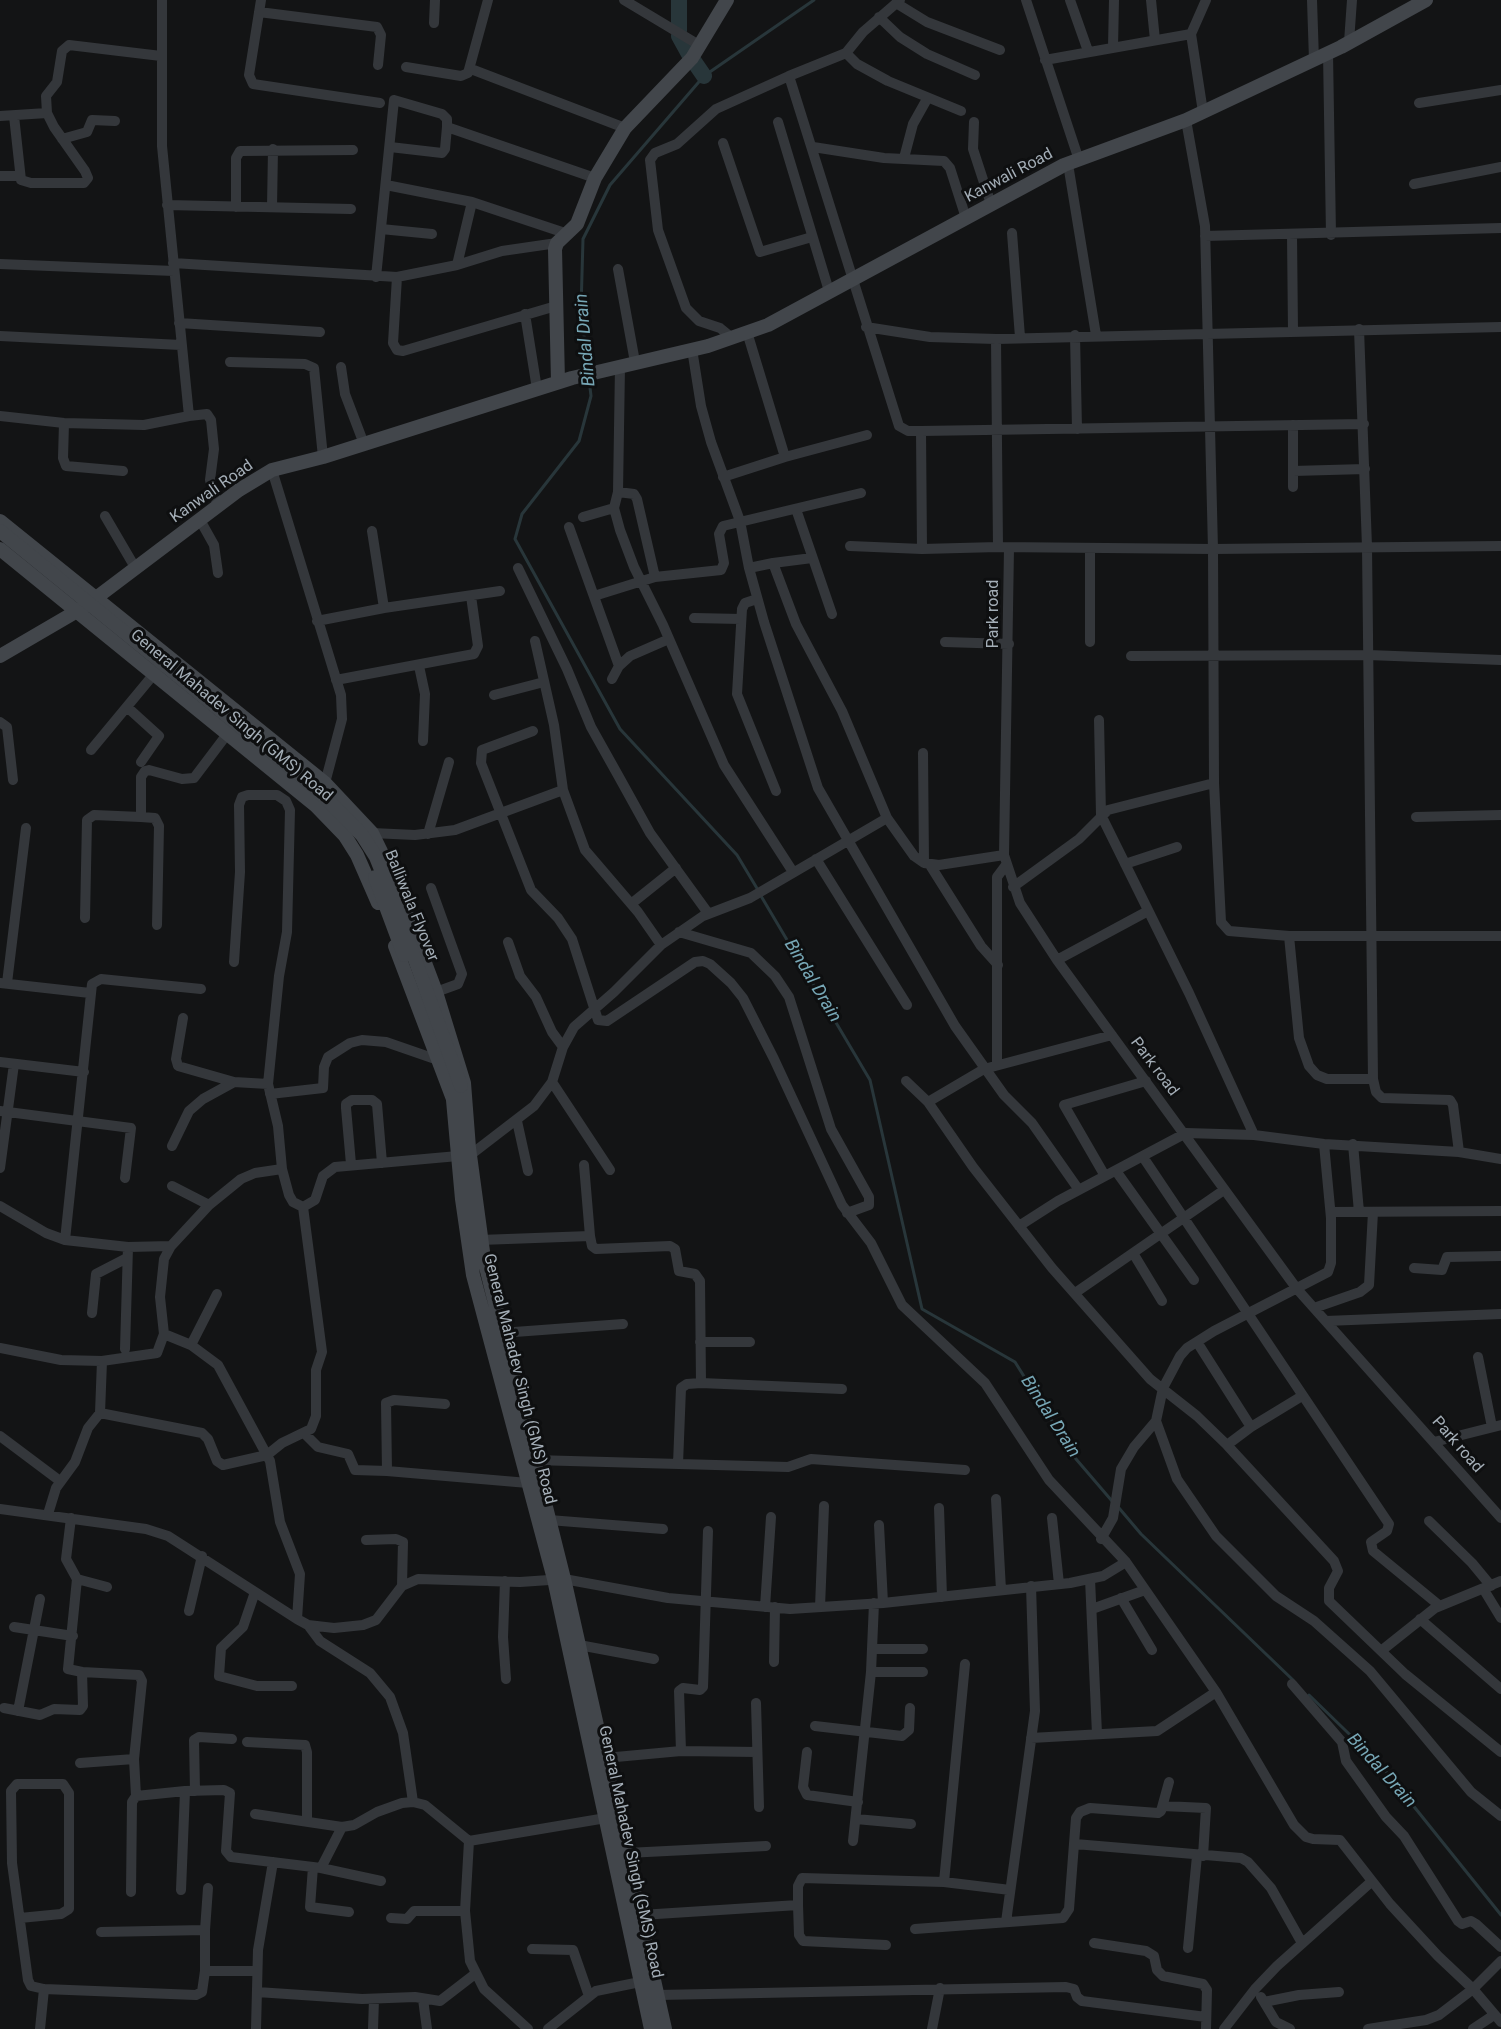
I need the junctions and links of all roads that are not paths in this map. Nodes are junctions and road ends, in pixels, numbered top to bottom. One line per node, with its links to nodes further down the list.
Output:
1 (162, 0): 28 (street)
2 (261, 0): 16 (street)
3 (435, 0): 18 (street)
4 (488, 0): 33 (street)
5 (624, 0): 22 (street)
6 (728, 0): 22 (street)
7 (1026, 0): 29 (street)
8 (1070, 0): 25 (street)
9 (1114, 0): 23 (street)
10 (1151, 0): 20 (street)
11 (1206, 0): 19 (street)
12 (1312, 0): 30 (street)
13 (1352, 0): 21 (street)
14 (1426, 0): 21 (street, Kanwali Road)
15 (898, 2): 17 (street); 24 (street)
16 (259, 12): 31 (street); 38 (street)
17 (879, 17): 26 (street); 34 (street)
18 (434, 23)
19 (1191, 34): 20 (street); 41 (street)
20 (1155, 40): 23 (street)
21 (1349, 42): 27 (street, Kanwali Road)
22 (699, 45): 50 (street)
23 (1113, 47): 25 (street)
24 (1000, 50)
25 (1088, 51): 29 (street)
26 (846, 53): 35 (street); 37 (street)
27 (1328, 53): 30 (street, Kanwali Road); 77 (street)
28 (161, 56): 42 (street); 67 (street)
29 (1045, 60): 58 (street)
30 (1314, 60): 41 (street, Kanwali Road)
31 (378, 65)
32 (406, 67): 33 (street)
33 (471, 69): 50 (street)
34 (975, 75)
35 (789, 76): 54 (street); 102 (street)
36 (1501, 90): 39 (street)
37 (927, 99): 40 (street); 57 (street)
38 (380, 103)
39 (1419, 103)
40 (961, 111)
41 (1203, 112): 45 (street, Kanwali Road)
42 (47, 113): 44 (street); 51 (street)
43 (0, 116): 44 (street)
44 (14, 116): 61 (street)
45 (1186, 120): 58 (street, Kanwali Road); 78 (street)
46 (115, 121): 51 (street)
47 (974, 122): 66 (street)
48 (778, 123): 79 (street)
49 (447, 127): 53 (street); 53 (street); 62 (street)
50 (625, 128): 62 (street)
51 (62, 139): 61 (street)
52 (723, 143): 79 (street)
53 (390, 147): 64 (street)
54 (813, 147): 57 (street); 87 (street)
55 (273, 149): 56 (street); 68 (street); 69 (street)
56 (354, 150)
57 (904, 158): 71 (street)
58 (1073, 162): 66 (street, Kanwali Road); 99 (street)
59 (1501, 167): 63 (street)
60 (0, 176): 61 (street)
61 (19, 176)
62 (595, 178): 80 (street)
63 (1414, 183)
64 (386, 185): 65 (street); 73 (street)
65 (472, 202): 80 (street); 82 (street)
66 (991, 204): 71 (street, Kanwali Road)
67 (167, 205): 68 (street); 83 (street)
68 (236, 207): 69 (street)
69 (272, 207): 70 (street)
70 (351, 209)
71 (966, 218): 87 (street, Kanwali Road)
72 (1501, 228): 77 (street)
73 (381, 229): 75 (street); 85 (street)
74 (1012, 233): 103 (street)
75 (432, 234)
76 (1292, 235): 77 (street); 78 (street); 95 (street)
77 (1331, 235)
78 (1205, 236): 98 (street)
79 (812, 237): 88 (street)
80 (563, 238): 82 (street); 89 (street)
81 (0, 264): 83 (street)
82 (458, 265): 86 (street)
83 (174, 267): 85 (street); 91 (street)
84 (618, 269): 108 (street)
85 (376, 277): 86 (street)
86 (397, 277): 90 (street)
87 (852, 279): 88 (street, Kanwali Road); 92 (street)
88 (829, 291): 97 (street, Kanwali Road)
89 (556, 306): 90 (street); 111 (street)
90 (525, 314): 112 (street)
91 (179, 323): 96 (street); 105 (street)
92 (866, 327): 104 (street); 120 (street)
93 (1501, 327): 94 (street)
94 (1359, 329): 95 (street); 116 (street)
95 (1293, 331): 98 (street)
96 (320, 332)
97 (747, 332): 102 (street, Kanwali Road); 125 (street)
98 (1207, 334): 99 (street); 118 (street)
99 (1096, 335): 101 (street)
100 (0, 336): 105 (street)
101 (1075, 336): 103 (street); 119 (street)
102 (731, 337): 106 (street, Kanwali Road)
103 (1020, 338): 104 (street)
104 (996, 339): 121 (street, Park road)
105 (181, 345): 114 (street)
106 (692, 349): 108 (street, Kanwali Road); 130 (street)
107 (230, 362): 124 (street)
108 (635, 362): 110 (street, Kanwali Road)
109 (341, 366): 123 (street)
110 (620, 366): 111 (street, Kanwali Road); 132 (street)
111 (558, 382): 112 (street, Kanwali Road)
112 (537, 389): 123 (street, Kanwali Road)
113 (0, 416): 115 (street)
114 (189, 416): 115 (street); 134 (street)
115 (64, 423): 128 (street)
116 (1364, 424): 117 (street); 126 (street)
117 (1293, 425): 118 (street); 129 (street)
118 (1210, 426): 119 (street); 153 (street)
119 (1077, 429): 121 (street)
120 (921, 431): 121 (street); 152 (street)
121 (997, 431): 149 (street, Park road)
122 (867, 435): 125 (street)
123 (364, 444): 124 (street, Kanwali Road)
124 (323, 457): 127 (street, Kanwali Road)
125 (784, 457): 130 (street)
126 (1365, 469): 129 (street); 150 (street)
127 (272, 470): 134 (street, Kanwali Road); 174 (street)
128 (123, 471)
129 (1293, 471): 131 (street)
130 (723, 477): 141 (street)
131 (1293, 486)
132 (618, 492): 135 (street); 162 (street)
133 (861, 493): 136 (street)
134 (218, 506): 139 (street, Kanwali Road)
135 (614, 508): 138 (street); 163 (street)
136 (796, 509): 141 (street); 154 (street)
137 (105, 516): 157 (street)
138 (583, 517)
139 (200, 520): 157 (street, Kanwali Road); 160 (street)
140 (0, 521): 145 (street, General Mahadev Singh (GMS) Road)
141 (740, 521): 159 (street); 162 (street)
142 (569, 527): 166 (street)
143 (0, 531): 264 (street, Balliwala Flyover, bridge)
144 (372, 531): 169 (street)
145 (16, 533): 146 (street); 155 (street, General Mahadev Singh (GMS) Road)
146 (1, 545): 161 (street, General Mahadev Singh (GMS) Road); 264 (street, Balliwala Flyover, bridge)
147 (850, 546): 152 (street)
148 (1501, 546): 150 (street)
149 (1004, 547): 151 (street); 152 (street); 179 (street, Park road)
150 (1367, 547): 153 (street); 181 (street)
151 (1090, 548): 153 (street); 178 (street)
152 (922, 549)
153 (1213, 549): 180 (street)
154 (812, 558): 156 (street); 171 (street)
155 (48, 560): 161 (street); 167 (street, General Mahadev Singh (GMS) Road)
156 (774, 563): 159 (street); 215 (street)
157 (136, 568): 167 (street, Kanwali Road)
158 (518, 568): 225 (street)
159 (749, 568): 168 (street)
160 (218, 573)
161 (35, 577): 170 (street, General Mahadev Singh (GMS) Road)
162 (655, 577): 163 (street)
163 (640, 580): 166 (street); 175 (street)
164 (500, 591): 165 (street)
165 (471, 596): 169 (street); 186 (street)
166 (594, 596): 187 (street)
167 (96, 599): 170 (street, Kanwali Road); 183 (street, General Mahadev Singh (GMS) Road)
168 (757, 599): 173 (street); 219 (street)
169 (384, 608): 174 (street)
170 (78, 611): 182 (street, Kanwali Road); 188 (street, General Mahadev Singh (GMS) Road)
171 (832, 614)
172 (694, 618): 173 (street)
173 (741, 619): 209 (street)
174 (317, 621): 191 (street)
175 (669, 639): 187 (street); 226 (street)
176 (535, 641): 192 (street)
177 (945, 642): 179 (street)
178 (1090, 642)
179 (1009, 644): 222 (street, Park road)
180 (1214, 655): 181 (street); 184 (street); 207 (street)
181 (1368, 655): 185 (street); 236 (street)
182 (0, 656)
183 (166, 656): 188 (street); 189 (street, General Mahadev Singh (GMS) Road)
184 (1131, 656)
185 (1501, 660)
186 (419, 666): 191 (street); 200 (street)
187 (619, 666): 190 (street)
188 (154, 674): 193 (street, General Mahadev Singh (GMS) Road); 195 (street)
189 (194, 678): 193 (street); 206 (street, General Mahadev Singh (GMS) Road)
190 (612, 679)
191 (336, 680): 206 (street)
192 (544, 682): 194 (street); 208 (street)
193 (180, 695): 199 (street, General Mahadev Singh (GMS) Road)
194 (494, 695)
195 (127, 707): 201 (street); 203 (street)
196 (1099, 720): 211 (street)
197 (0, 722): 205 (street)
198 (533, 731): 210 (street)
199 (228, 733): 213 (street); 252 (street, General Mahadev Singh (GMS) Road)
200 (423, 741)
201 (91, 750)
202 (923, 753): 223 (street)
203 (141, 762)
204 (449, 762): 218 (street)
205 (13, 780)
206 (325, 783): 217 (street, General Mahadev Singh (GMS) Road)
207 (1214, 783): 211 (street); 235 (street)
208 (563, 790): 210 (street); 229 (street)
209 (776, 791)
210 (502, 814): 218 (street); 248 (street)
211 (1101, 815): 224 (street); 227 (street)
212 (1501, 815): 214 (street)
213 (141, 816): 232 (street); 233 (street)
214 (1416, 817)
215 (887, 818): 219 (street); 223 (street)
216 (26, 828): 243 (street)
217 (372, 833): 218 (street); 245 (street, General Mahadev Singh (GMS) Road)
218 (428, 834)
219 (847, 840): 221 (street); 256 (street)
220 (1177, 847): 224 (street)
221 (816, 859): 226 (street); 247 (street)
222 (1005, 860): 223 (street); 227 (street, Park road); 242 (street)
223 (927, 864): 242 (street)
224 (1125, 864): 230 (street)
225 (676, 868): 229 (street); 231 (street)
226 (793, 872): 231 (street)
227 (1013, 887): 240 (street, Park road)
228 (431, 888): 245 (street)
229 (631, 904): 239 (street)
230 (1148, 911): 240 (street); 270 (street)
231 (708, 913): 234 (street)
232 (84, 918)
233 (157, 925)
234 (679, 932): 239 (street); 297 (street)
235 (1289, 936): 236 (street); 258 (street)
236 (1372, 936): 237 (street); 258 (street)
237 (1501, 936)
238 (508, 942): 251 (street)
239 (661, 945): 248 (street)
240 (1057, 960): 250 (street, Park road)
241 (234, 962): 263 (street)
242 (998, 965): 255 (street)
243 (4, 983): 246 (street)
244 (201, 989): 246 (street)
245 (436, 992): 264 (street, General Mahadev Singh (GMS) Road)
246 (90, 993): 257 (street)
247 (907, 1005)
248 (594, 1011): 251 (street); 297 (street)
249 (183, 1018): 262 (street)
250 (1112, 1035): 255 (street); 260 (street, Park road)
251 (563, 1047): 261 (street)
252 (438, 1060): 263 (street); 264 (street, General Mahadev Singh (GMS) Road)
253 (0, 1062): 254 (street)
254 (14, 1064): 257 (street); 266 (street)
255 (997, 1065): 256 (street)
256 (984, 1069): 265 (street); 288 (street)
257 (84, 1072): 268 (street)
258 (1373, 1079): 274 (street)
259 (906, 1081): 265 (street)
260 (1146, 1081): 269 (street, Park road); 285 (street)
261 (552, 1082): 267 (street); 283 (street)
262 (234, 1083): 263 (street); 273 (street)
263 (269, 1089): 282 (street)
264 (458, 1094): 275 (street, General Mahadev Singh (GMS) Road)
265 (928, 1102): 299 (street)
266 (5, 1112): 268 (street); 281 (street)
267 (517, 1121): 275 (street); 284 (street)
268 (79, 1122): 286 (street); 303 (street)
269 (1186, 1133): 270 (street); 276 (street); 289 (street, Park road)
270 (1254, 1135): 271 (street)
271 (1324, 1144): 272 (street); 294 (street)
272 (1353, 1144): 274 (street); 295 (street)
273 (172, 1146)
274 (1460, 1152): 277 (street)
275 (464, 1156): 278 (street); 302 (street); 349 (street, General Mahadev Singh (GMS) Road)
276 (1143, 1157): 285 (street); 298 (street)
277 (1501, 1159)
278 (382, 1163): 279 (street); 279 (street)
279 (351, 1164): 292 (street)
280 (584, 1165): 301 (street)
281 (0, 1168)
282 (282, 1169): 290 (street); 292 (street)
283 (610, 1170)
284 (528, 1172)
285 (1110, 1173): 288 (street); 300 (street)
286 (125, 1178)
287 (172, 1186): 290 (street)
288 (1079, 1190): 299 (street)
289 (1224, 1190): 298 (street); 310 (street, Park road)
290 (209, 1205): 304 (street)
291 (0, 1206): 303 (street)
292 (303, 1207): 339 (street)
293 (1501, 1211): 296 (street)
294 (1331, 1212): 295 (street); 310 (street)
295 (1359, 1212): 296 (street)
296 (1374, 1212): 314 (street)
297 (847, 1214): 364 (street)
298 (1184, 1218): 300 (street); 316 (street)
299 (1019, 1226): 311 (street)
300 (1160, 1234): 306 (street); 309 (street)
301 (590, 1236): 302 (street); 322 (street)
302 (480, 1239): 320 (street)
303 (65, 1240): 305 (street)
304 (171, 1246): 305 (street); 321 (street)
305 (127, 1252): 315 (street); 327 (street)
306 (1133, 1253): 311 (street); 313 (street)
307 (1501, 1256): 308 (street)
308 (1414, 1268)
309 (1194, 1280)
310 (1296, 1289): 314 (street, Park road); 316 (street)
311 (1075, 1293): 331 (street)
312 (217, 1294): 325 (street)
313 (1162, 1300)
314 (1314, 1308): 318 (street, Park road)
315 (92, 1312)
316 (1248, 1314): 324 (street); 333 (street)
317 (1501, 1314): 318 (street)
318 (1326, 1321): 341 (street, Park road)
319 (623, 1324): 320 (street)
320 (501, 1333): 344 (street)
321 (164, 1334): 325 (street); 329 (street)
322 (700, 1342): 323 (street); 330 (street)
323 (750, 1342)
324 (1197, 1342): 331 (street); 338 (street)
325 (191, 1345): 343 (street)
326 (0, 1348): 329 (street)
327 (124, 1349)
328 (1478, 1357): 337 (street)
329 (102, 1361): 335 (street)
330 (701, 1383): 332 (street); 345 (street)
331 (1163, 1388): 336 (street); 342 (street)
332 (842, 1389)
333 (1302, 1396): 338 (street); 385 (street)
334 (445, 1404): 346 (street)
335 (100, 1413): 343 (street); 348 (street)
336 (1156, 1421): 364 (street); 438 (street)
337 (1497, 1426): 341 (street)
338 (1251, 1427): 342 (street)
339 (304, 1433): 343 (street); 346 (street)
340 (0, 1436): 348 (street)
341 (1434, 1442): 358 (street, Park road)
342 (1227, 1444): 401 (street)
343 (267, 1455): 391 (street)
344 (534, 1460): 345 (street); 359 (street)
345 (678, 1464): 347 (street)
346 (387, 1470): 349 (street)
347 (965, 1470)
348 (60, 1481): 354 (street)
349 (528, 1483): 369 (street, General Mahadev Singh (GMS) Road)
350 (996, 1499): 377 (street)
351 (824, 1506): 387 (street)
352 (939, 1508): 380 (street)
353 (0, 1509): 354 (street)
354 (48, 1515): 356 (street)
355 (771, 1517): 386 (street)
356 (71, 1518): 366 (street); 368 (street)
357 (1052, 1518): 372 (street)
358 (1501, 1518)
359 (549, 1520): 362 (street); 369 (street)
360 (1429, 1521): 375 (street)
361 (879, 1525): 384 (street)
362 (663, 1529)
363 (708, 1531): 383 (street)
364 (1101, 1539): 367 (street)
365 (366, 1540): 373 (street)
366 (202, 1556): 379 (street); 389 (street)
367 (1126, 1562): 370 (street); 378 (street)
368 (77, 1579): 376 (street); 396 (street)
369 (559, 1579): 371 (street); 383 (street); 397 (street); 439 (street, General Mahadev Singh (GMS) Road)
370 (1090, 1579): 372 (street); 388 (street)
371 (506, 1581): 373 (street); 408 (street)
372 (1059, 1584): 374 (street)
373 (402, 1586): 393 (street)
374 (1031, 1586): 377 (street); 420 (street)
375 (1492, 1586): 385 (street); 390 (street)
376 (107, 1587)
377 (1001, 1590): 380 (street)
378 (1145, 1590): 381 (street); 412 (street)
379 (255, 1592): 391 (street); 410 (street)
380 (942, 1597): 384 (street)
381 (1121, 1598): 388 (street); 400 (street)
382 (40, 1599): 395 (street)
383 (707, 1602): 386 (street); 423 (street)
384 (878, 1603): 387 (street); 398 (street)
385 (1440, 1606): 392 (street)
386 (770, 1607): 387 (street); 403 (street)
387 (820, 1607)
388 (1092, 1609): 419 (street)
389 (189, 1611)
390 (1501, 1618)
391 (297, 1619): 393 (street)
392 (1420, 1619): 401 (street); 411 (street)
393 (308, 1625): 433 (street)
394 (14, 1627): 395 (street)
395 (34, 1630): 396 (street); 416 (street)
396 (73, 1636): 405 (street)
397 (579, 1645): 402 (street); 427 (street)
398 (872, 1649): 399 (street); 406 (street)
399 (923, 1649)
400 (1152, 1650)
401 (1381, 1651): 426 (street)
402 (654, 1659)
403 (774, 1662)
404 (965, 1664): 453 (street)
405 (82, 1672): 416 (street); 428 (street)
406 (871, 1672): 407 (street); 418 (street)
407 (923, 1672)
408 (506, 1680)
409 (1292, 1684): 472 (street)
410 (292, 1686)
411 (1501, 1689)
412 (1216, 1692): 419 (street); 454 (street)
413 (756, 1703): 424 (street)
414 (4, 1708): 416 (street)
415 (910, 1708): 418 (street)
416 (18, 1711)
417 (815, 1726): 418 (street)
418 (866, 1732): 434 (street)
419 (1097, 1734): 420 (street)
420 (1031, 1738): 457 (street)
421 (232, 1739): 431 (street)
422 (247, 1742): 441 (street)
423 (681, 1751): 424 (street); 427 (street)
424 (757, 1752): 436 (street)
425 (807, 1752): 434 (street)
426 (1501, 1752)
427 (605, 1758): 448 (street)
428 (134, 1759): 429 (street); 432 (street)
429 (80, 1763)
430 (1169, 1782): 435 (street)
431 (190, 1791): 432 (street); 450 (street); 456 (street)
432 (136, 1796): 458 (street)
433 (413, 1802): 443 (street); 444 (street)
434 (858, 1802): 440 (street)
435 (1163, 1806): 446 (street); 449 (street)
436 (759, 1807)
437 (255, 1814): 441 (street)
438 (1501, 1816)
439 (606, 1818): 444 (street); 479 (street, General Mahadev Singh (GMS) Road)
440 (856, 1819): 442 (street); 445 (street)
441 (307, 1822): 443 (street)
442 (911, 1824)
443 (342, 1827): 451 (street)
444 (469, 1841): 460 (street)
445 (853, 1841)
446 (1075, 1845): 449 (street); 465 (street)
447 (766, 1846): 448 (street)
448 (627, 1853): 462 (street)
449 (1200, 1856): 469 (street); 473 (street)
450 (273, 1862): 451 (street); 477 (street)
451 (317, 1868): 452 (street); 461 (street)
452 (381, 1881)
453 (944, 1882): 457 (street); 459 (street)
454 (1371, 1882): 469 (street); 483 (street)
455 (208, 1888): 467 (street)
456 (181, 1890)
457 (1010, 1890): 465 (street)
458 (131, 1892)
459 (798, 1905): 462 (street); 471 (street)
460 (465, 1911): 464 (street); 478 (street)
461 (349, 1912)
462 (641, 1915): 486 (street)
463 (20, 1917): 463 (street); 481 (street)
464 (391, 1918)
465 (1006, 1922): 466 (street)
466 (915, 1929)
467 (205, 1930): 468 (street); 476 (street)
468 (100, 1932)
469 (1302, 1942): 482 (street)
470 (1094, 1943): 491 (street)
471 (886, 1945)
472 (1501, 1947)
473 (1188, 1948)
474 (532, 1950): 487 (street)
475 (1501, 1961): 483 (street)
476 (206, 1971): 477 (street); 481 (street)
477 (257, 1971): 484 (street)
478 (475, 1974): 489 (street); 497 (street)
479 (640, 1982): 487 (street); 499 (street, General Mahadev Singh (GMS) Road)
480 (940, 1988): 486 (street); 491 (street); 501 (street)
481 (44, 1989): 493 (street)
482 (1255, 1989): 490 (street); 503 (street)
483 (1473, 1989): 492 (street); 505 (street)
484 (258, 1992): 488 (street); 494 (street)
485 (1339, 1992): 490 (street)
486 (658, 1995): 500 (street)
487 (589, 1996): 498 (street)
488 (374, 1999): 489 (street); 495 (street)
489 (423, 1999): 496 (street)
490 (1264, 2002): 504 (street)
491 (1206, 2017): 502 (street)
492 (1498, 2018): 506 (street)
493 (40, 2029)
494 (256, 2029)
495 (373, 2029)
496 (427, 2029)
497 (528, 2029)
498 (548, 2029)
499 (651, 2029)
500 (665, 2029)
501 (932, 2029)
502 (1206, 2029)
503 (1224, 2029)
504 (1290, 2029)
505 (1368, 2029)
506 (1473, 2029)

